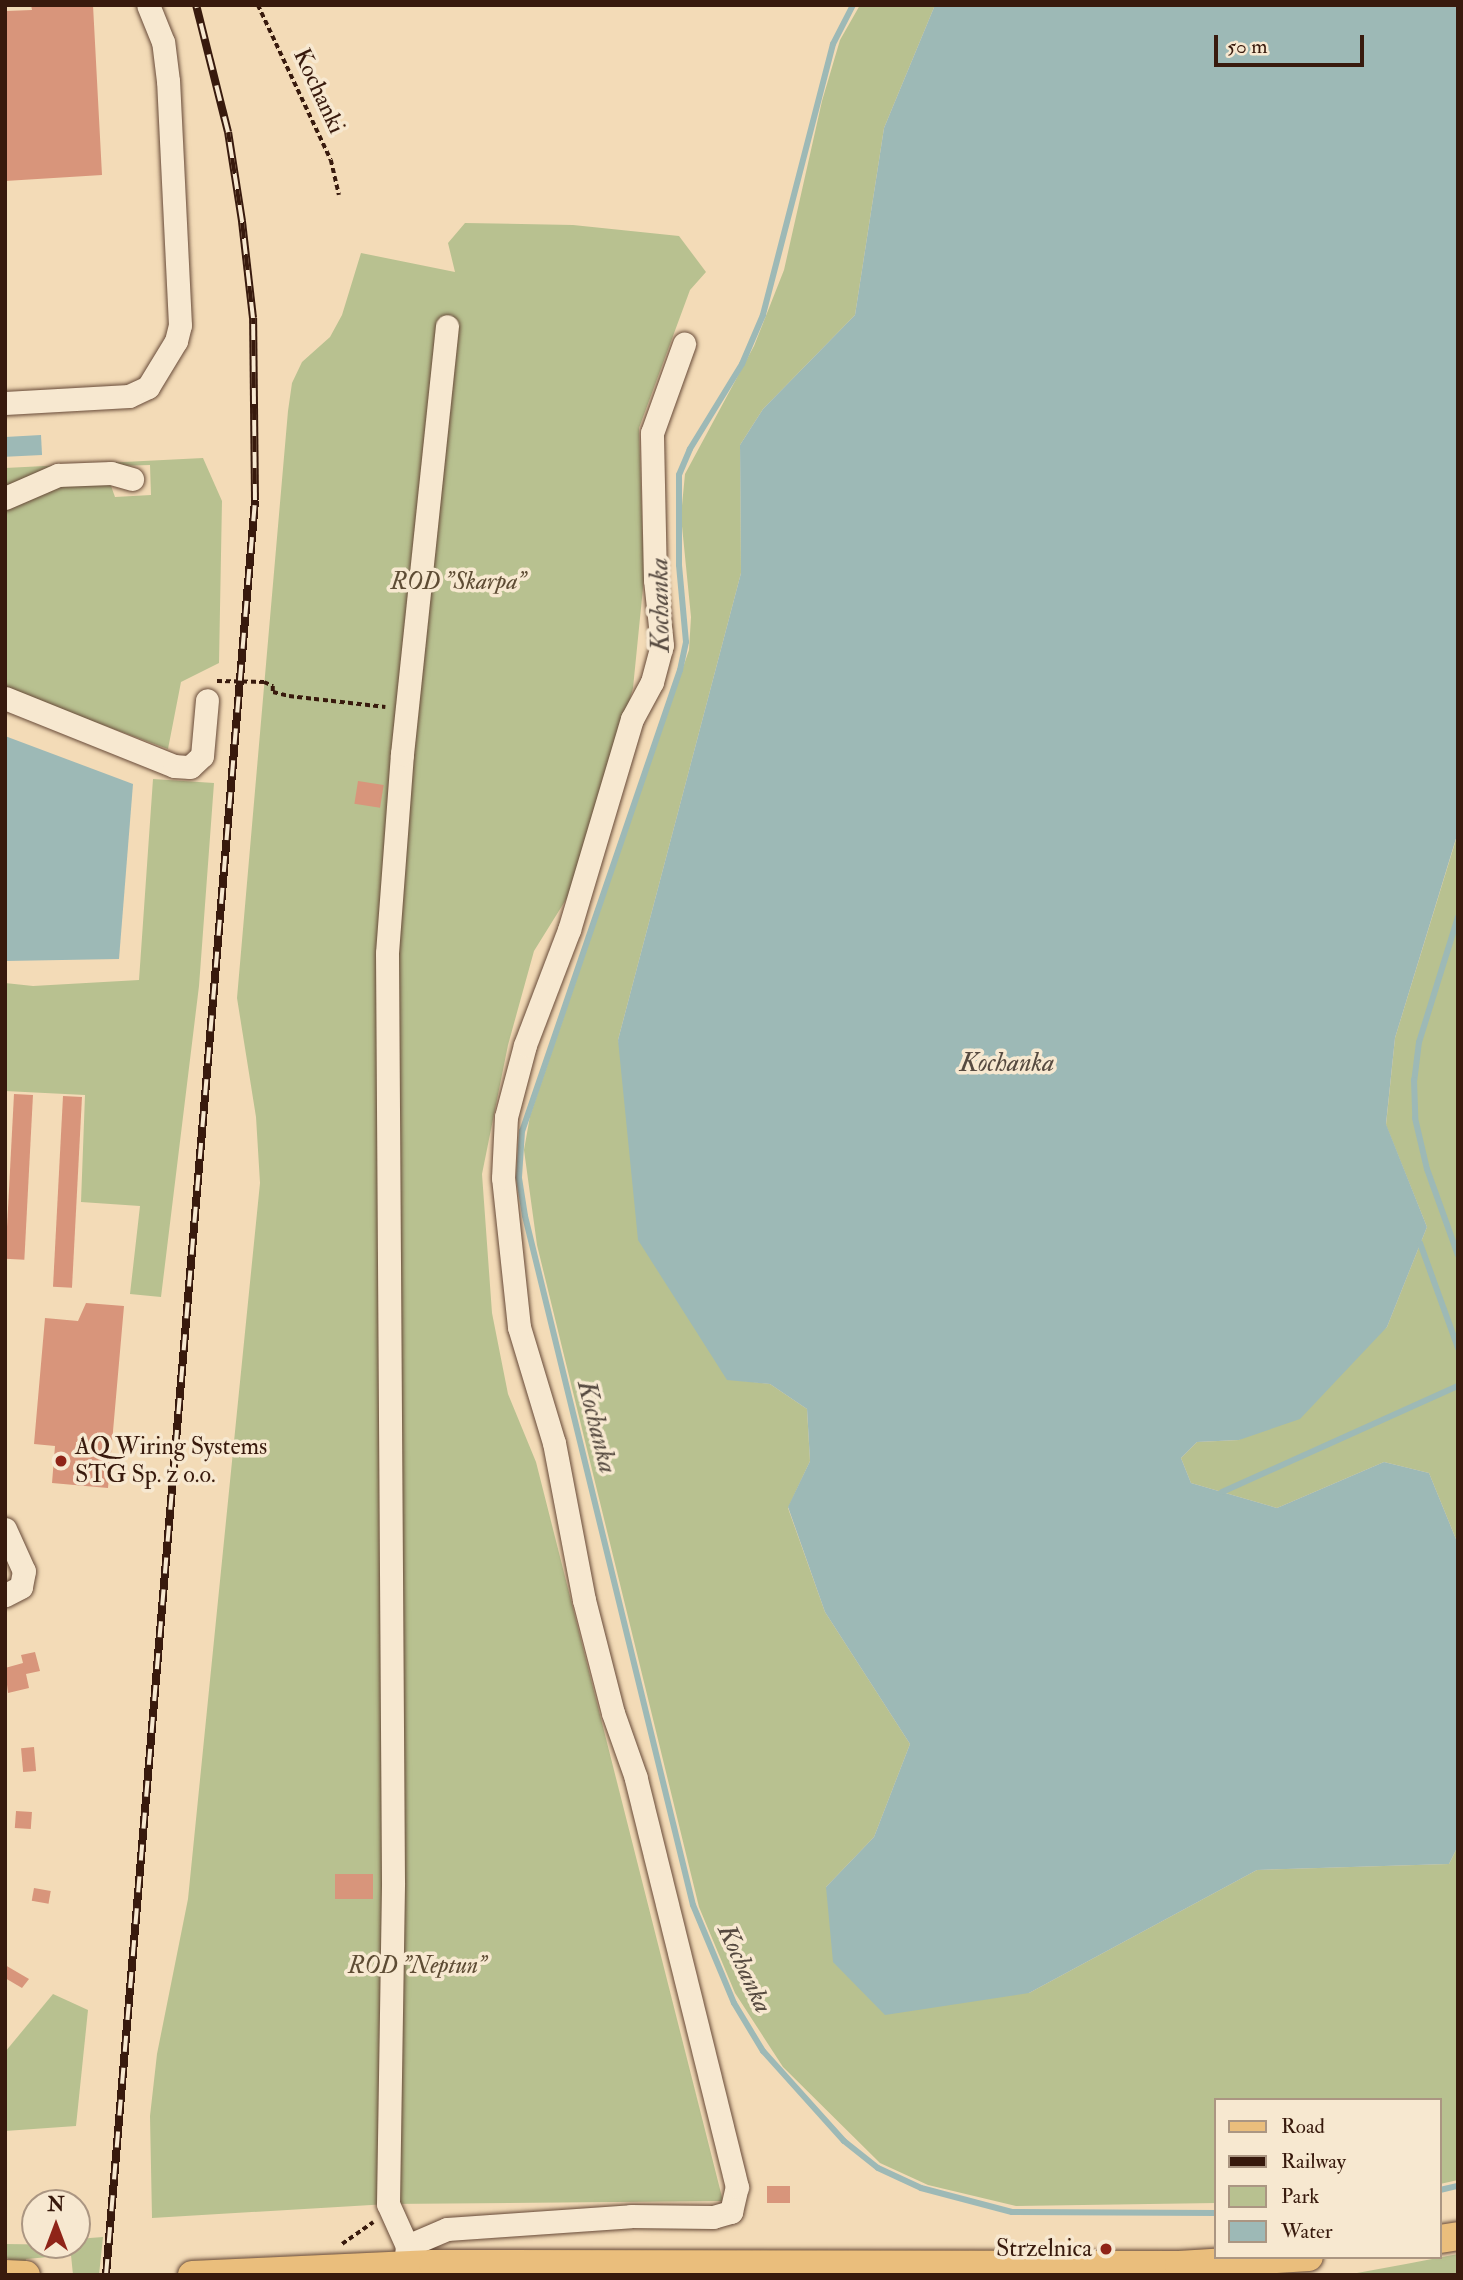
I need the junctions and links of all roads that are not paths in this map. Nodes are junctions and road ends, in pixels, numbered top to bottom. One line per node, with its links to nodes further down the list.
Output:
1 (148, 5): 4 (street)
2 (447, 326): 11 (street)
3 (684, 344): 11 (street)
4 (5, 402)
5 (132, 479): 6 (street)
6 (5, 498)
7 (5, 698): 8 (street)
8 (207, 700)
9 (5, 1529): 10 (street)
10 (13, 1591)
11 (406, 2255): 12 (main road); 15 (main road)
12 (1276, 2259)
13 (5, 2274): 14 (main road)
14 (26, 2275)
15 (192, 2275)

